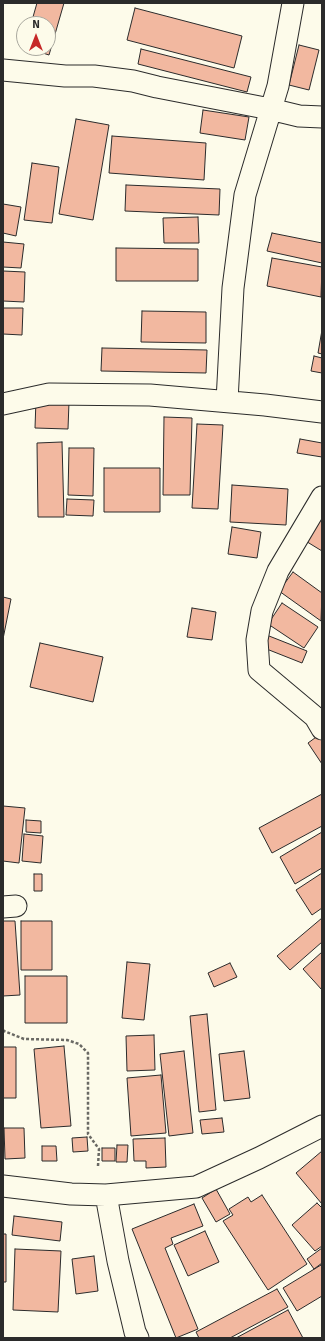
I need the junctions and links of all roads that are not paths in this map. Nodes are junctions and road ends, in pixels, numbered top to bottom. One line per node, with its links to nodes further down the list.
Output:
1 (293, 3): 3 (street)
2 (3, 70): 3 (street)
3 (270, 109): 4 (street); 5 (street)
4 (322, 117)
5 (227, 401): 6 (street); 7 (street)
6 (3, 404)
7 (322, 412)
8 (322, 498): 9 (street)
9 (322, 729)
10 (322, 1126): 12 (street)
11 (3, 1186): 12 (street)
12 (106, 1195): 13 (street)
13 (138, 1338)

